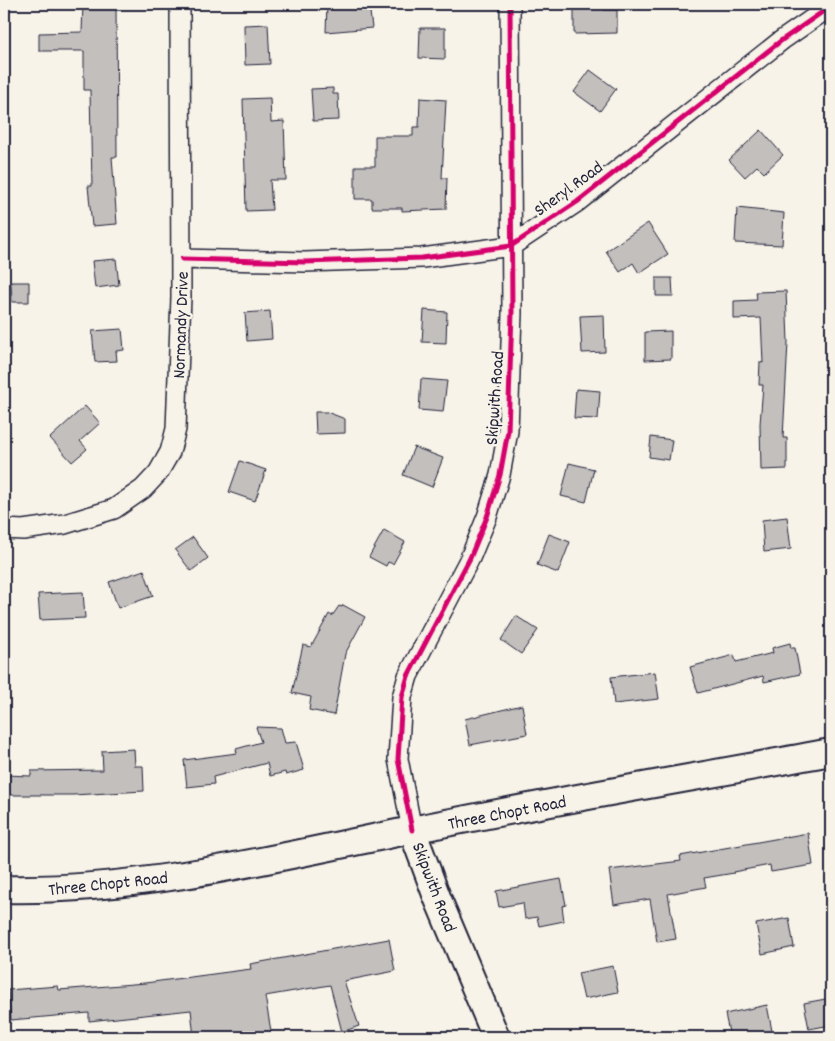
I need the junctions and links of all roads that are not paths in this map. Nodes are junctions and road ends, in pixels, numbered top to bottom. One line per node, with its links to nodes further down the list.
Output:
1 (180, 4): 5 (street, Normandy Drive)
2 (510, 4): 4 (street, Skipwith Road)
3 (831, 6): 4 (street, Sheryl Road)
4 (511, 246): 5 (street, Sheryl Road); 8 (street, Skipwith Road)
5 (182, 259): 6 (street, Normandy Drive)
6 (4, 530)
7 (831, 752): 8 (main road, Three Chopt Road)
8 (412, 830): 9 (main road, Three Chopt Road); 10 (main road, Skipwith Road)
9 (4, 889)
10 (496, 1037)

